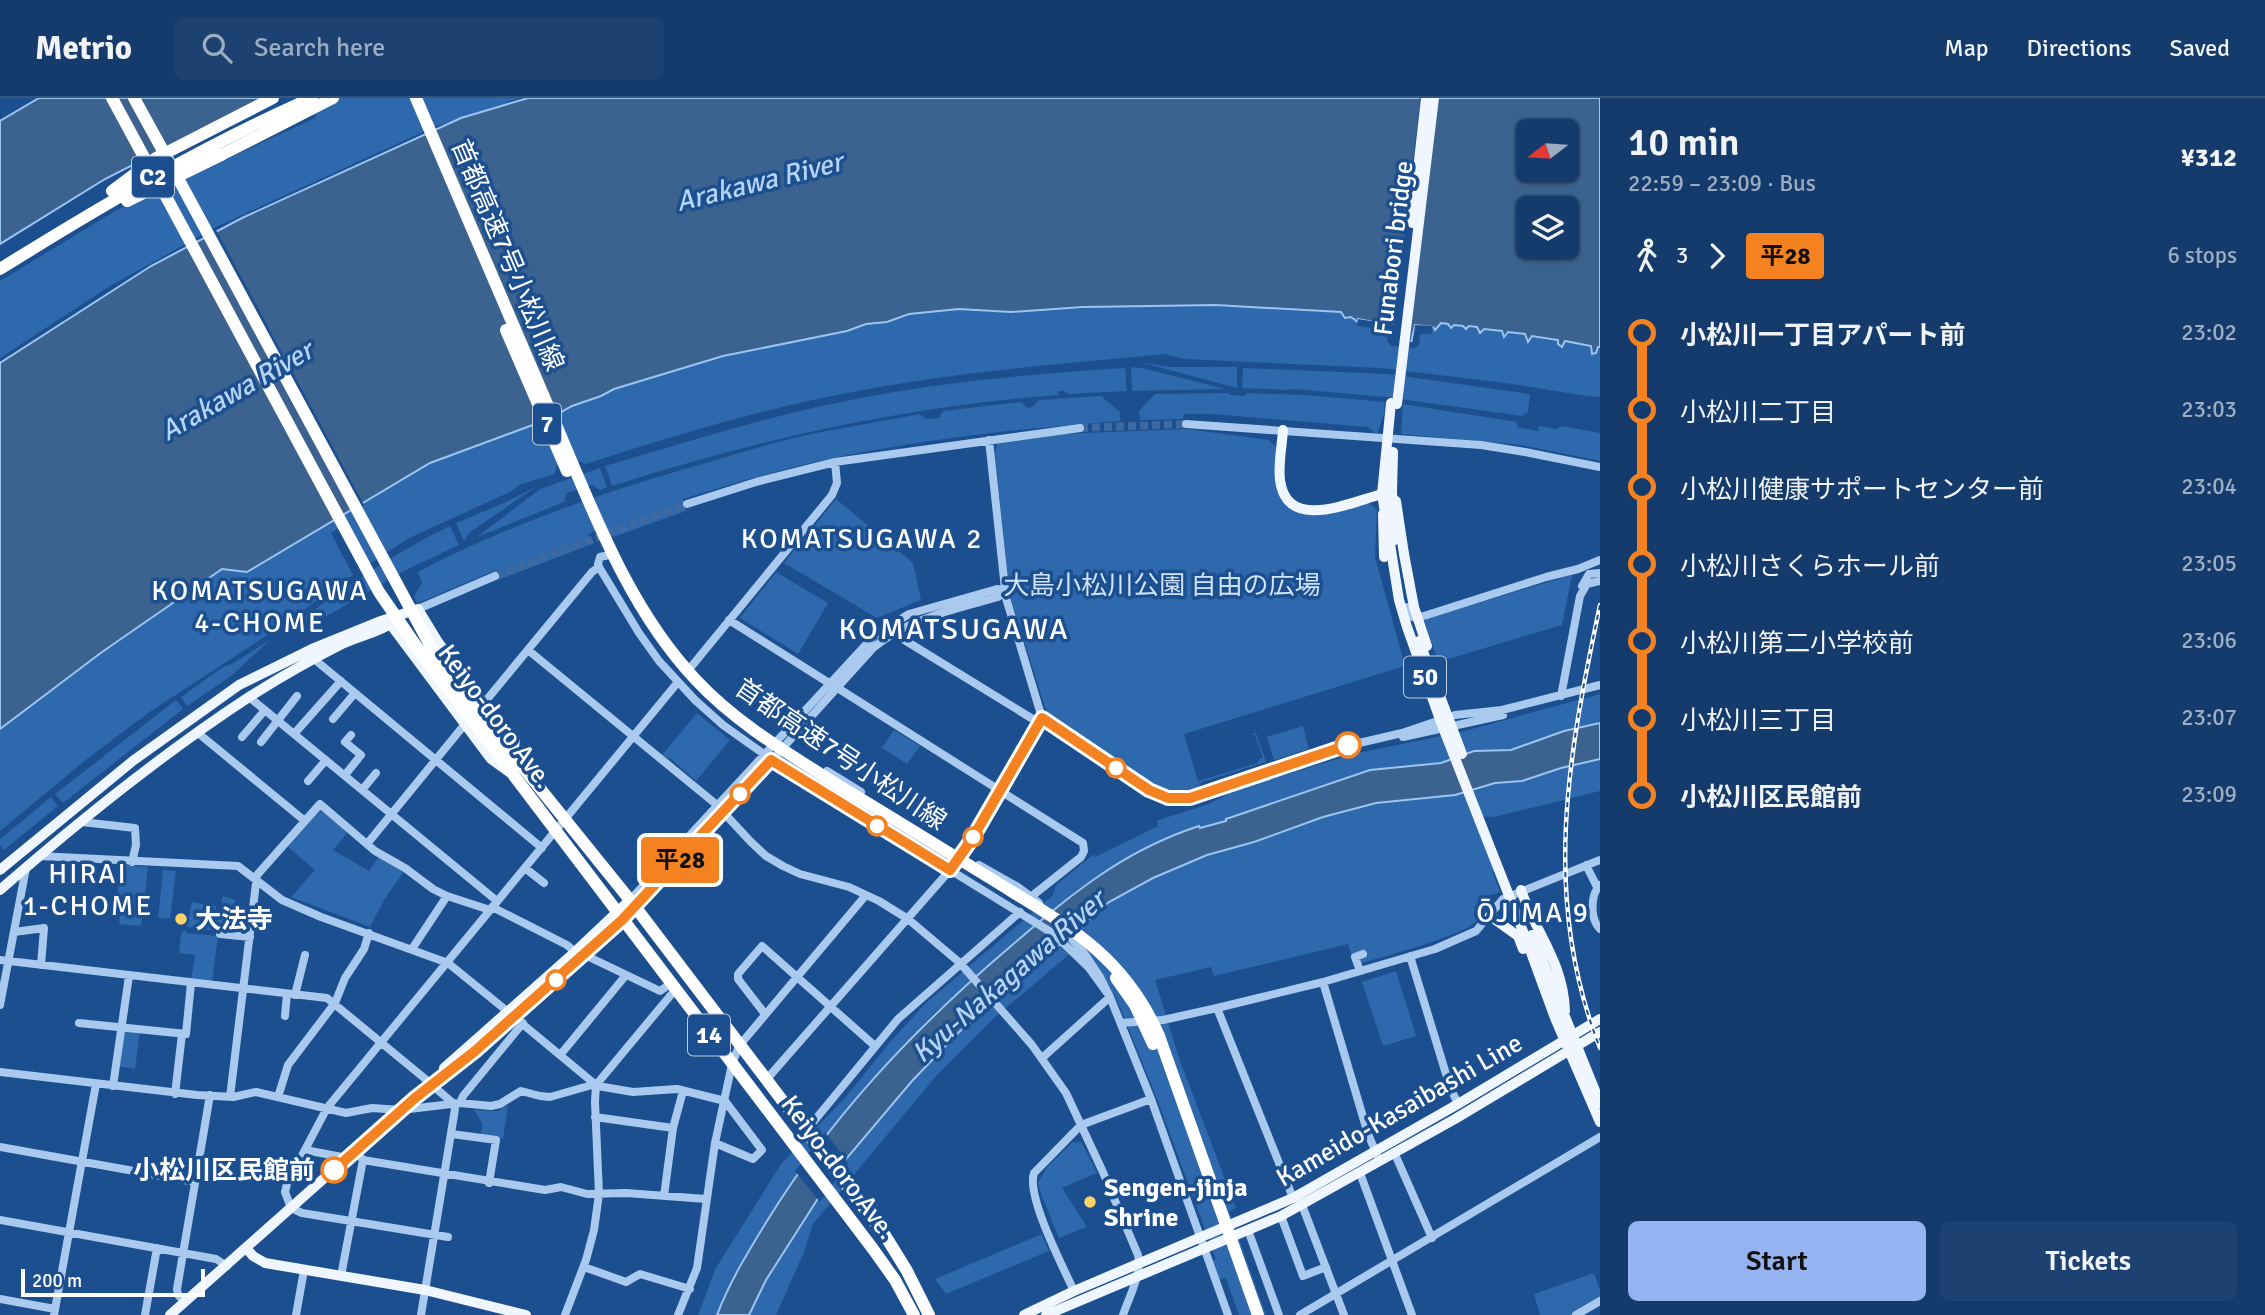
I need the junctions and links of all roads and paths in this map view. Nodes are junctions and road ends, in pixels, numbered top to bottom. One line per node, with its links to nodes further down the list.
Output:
1 (112, 98): 39 (highway, Keiyo-doro Ave. / 14, bridge)
2 (134, 98): 39 (highway, Keiyo-doro Ave. / 14, bridge)
3 (273, 98): 11 (highway, bridge)
4 (292, 98): 11 (highway, C2, bridge)
5 (312, 98): 12 (highway, C2, bridge)
6 (333, 98): 12 (highway, bridge)
7 (407, 98): 238 (highway, 首都高速7号小松川線 / 7, bridge)
8 (416, 98): 239 (highway, 首都高速7号小松川線 / 7, bridge)
9 (1426, 98): 15 (main road, Funabori bridge / 50)
10 (1434, 98): 15 (main road, Funabori bridge / 50)
11 (112, 191): 13 (highway, C2)
12 (40, 243): 14 (highway, C2, bridge)
13 (0, 260)
14 (0, 268)
15 (1394, 403): 21 (main road, 50); 24 (main road, 50, bridge)
16 (1186, 424): 18 (street)
17 (1080, 428): 20 (street)
18 (1283, 430): 19 (street); 24 (main road)
19 (1390, 439): 23 (street); 24 (main road)
20 (989, 440): 22 (street); 31 (street)
21 (1393, 457): 24 (main road, bridge); 56 (main road, 50, bridge)
22 (835, 462): 25 (street); 34 (street)
23 (1600, 467)
24 (1386, 493): 26 (street); 56 (main road, 50, bridge); 56 (main road, bridge); 56 (main road, bridge)
25 (687, 503)
26 (1600, 560)
27 (599, 567): 40 (street); 42 (street); 44 (street)
28 (1600, 573): 32 (street)
29 (495, 576): 33 (street)
30 (1600, 581): 32 (street)
31 (1005, 591): 37 (street); 45 (street); 53 (street)
32 (1580, 596): 49 (street)
33 (418, 609): 35 (main road); 51 (main road)
34 (729, 620): 42 (street); 45 (street)
35 (392, 621): 36 (main road); 38 (main road); 57 (main road)
36 (377, 623): 38 (main road); 91 (main road)
37 (894, 632): 45 (street); 53 (street)
38 (359, 637): 41 (main road)
39 (426, 650): 65 (highway, Keiyo-doro Ave. / 14); 69 (highway, Keiyo-doro Ave. / 14)
40 (528, 650): 51 (street); 61 (street)
41 (314, 659): 43 (street); 50 (main road)
42 (691, 667): 64 (street)
43 (341, 681): 47 (street); 59 (street)
44 (678, 682): 61 (street); 66 (street)
45 (832, 685): 64 (street); 74 (street)
46 (1600, 685): 49 (street)
47 (355, 693): 54 (street); 68 (street)
48 (297, 695): 55 (street)
49 (1560, 696): 53 (street)
50 (249, 697): 52 (street); 58 (main road)
51 (484, 703): 65 (main road)
52 (265, 710): 55 (street); 62 (street)
53 (1042, 718): 74 (street)
54 (332, 719)
55 (277, 720): 59 (street); 63 (street)
56 (1446, 723): 139 (main road, 50, bridge)
57 (465, 724): 68 (street); 69 (main road)
58 (198, 733): 79 (street); 80 (main road)
59 (294, 734): 67 (street)
60 (351, 734): 71 (street)
61 (632, 736): 75 (street); 78 (street)
62 (242, 737)
63 (261, 742)
64 (781, 742): 66 (street); 84 (street)
65 (513, 756): 78 (highway, Keiyo-doro Ave. / 14)
66 (767, 757): 75 (street); 76 (street); 92 (street)
67 (326, 760): 71 (street); 72 (street)
68 (436, 760): 77 (street); 83 (street)
69 (509, 772): 81 (highway, Keiyo-doro Ave. / 14)
70 (376, 773): 73 (street)
71 (345, 775): 73 (street)
72 (308, 781)
73 (362, 790): 77 (street)
74 (1000, 790): 84 (street); 100 (street)
75 (717, 805): 101 (street)
76 (724, 813): 98 (street); 101 (street)
77 (392, 814): 82 (street); 102 (street)
78 (566, 820): 81 (street); 101 (highway, Keiyo-doro Ave. / 14)
79 (305, 821): 82 (street); 93 (street)
80 (82, 822): 85 (main road); 87 (street)
81 (555, 831): 83 (street); 105 (highway, Keiyo-doro Ave. / 14)
82 (367, 844): 99 (street)
83 (542, 848): 90 (street)
84 (962, 854): 92 (street); 100 (street)
85 (39, 856): 87 (street); 89 (main road)
86 (1600, 860): 88 (street)
87 (132, 862): 93 (street)
88 (1587, 865): 95 (street); 97 (street)
89 (26, 868): 96 (main road); 108 (street)
90 (525, 868): 94 (street); 102 (street)
91 (0, 870)
92 (950, 870): 103 (street); 106 (street)
93 (256, 879): 109 (street); 111 (street)
94 (544, 883)
95 (1598, 886): 107 (street)
96 (0, 890)
97 (1521, 890): 104 (street); 139 (main road)
98 (866, 895): 106 (street); 125 (street)
99 (447, 896): 102 (street); 112 (street)
100 (1032, 896): 114 (street, bridge)
101 (632, 904): 105 (main road); 148 (highway, Keiyo-doro Ave. / 14)
102 (493, 906): 113 (street); 119 (street)
103 (1020, 912): 114 (street); 120 (street)
104 (1490, 916): 117 (street); 139 (main road)
105 (620, 917): 113 (main road); 128 (highway, Keiyo-doro Ave. / 14)
106 (908, 919): 120 (street); 134 (street)
107 (1600, 929)
108 (14, 932): 118 (street); 121 (street)
109 (369, 933): 112 (street); 132 (street)
110 (220, 934): 111 (street)
111 (250, 936): 129 (street)
112 (412, 949): 119 (street)
113 (581, 953): 123 (street); 138 (main road)
114 (1081, 954): 131 (street)
115 (1363, 954): 122 (street)
116 (306, 955): 130 (street)
117 (1410, 956): 122 (street); 168 (street)
118 (4, 961): 121 (street); 133 (street)
119 (447, 963): 138 (street); 146 (street)
120 (960, 963): 149 (street); 151 (street)
121 (41, 965): 124 (street)
122 (1360, 971): 126 (street)
123 (626, 975): 128 (street); 150 (street)
124 (128, 976): 127 (street); 143 (street)
125 (797, 977): 134 (street); 136 (street); 136 (street)
126 (1323, 982): 135 (street); 183 (street)
127 (191, 984): 129 (street); 145 (street)
128 (673, 987): 152 (highway, Keiyo-doro Ave. / 14); 157 (street)
129 (243, 989): 130 (street); 162 (street)
130 (291, 995): 132 (street); 137 (street)
131 (1110, 998): 142 (street); 151 (street)
132 (334, 1004): 146 (street); 163 (street)
133 (0, 1005)
134 (830, 1007): 149 (street); 154 (street)
135 (1217, 1008): 142 (street); 192 (street)
136 (765, 1014): 148 (street)
137 (285, 1016)
138 (514, 1017): 150 (street); 156 (main road); 167 (street)
139 (1560, 1019): 147 (main road, 50)
140 (1600, 1019): 147 (main road, Kameido-Kasaibashi Line)
141 (79, 1023): 143 (street)
142 (1121, 1023): 164 (street)
143 (121, 1027): 145 (street); 158 (street)
144 (1600, 1032): 147 (main road, Kameido-Kasaibashi Line)
145 (182, 1034): 160 (street)
146 (381, 1043): 156 (street); 169 (street)
147 (1570, 1044): 166 (main road, 50); 168 (main road, Kameido-Kasaibashi Line); 172 (main road, 50); 181 (main road, Kameido-Kasaibashi Line)
148 (739, 1046): 152 (street); 154 (highway, Keiyo-doro Ave. / 14)
149 (875, 1046): 176 (street)
150 (561, 1054): 157 (street)
151 (1042, 1058): 173 (street)
152 (732, 1064): 165 (street); 231 (highway, Keiyo-doro Ave. / 14)
153 (0, 1072): 155 (street)
154 (766, 1080): 176 (highway, Keiyo-doro Ave. / 14)
155 (96, 1084): 158 (street); 184 (street)
156 (430, 1084): 167 (street); 170 (main road)
157 (596, 1085): 159 (street); 167 (street); 171 (street)
158 (113, 1086): 160 (street)
159 (683, 1091): 165 (street); 174 (street)
160 (175, 1094): 161 (street)
161 (210, 1095): 162 (street); 187 (street)
162 (230, 1097): 163 (street)
163 (278, 1097): 169 (street)
164 (1151, 1099): 173 (street); 202 (street)
165 (725, 1101): 178 (street); 178 (street)
166 (1600, 1103)
167 (457, 1104): 170 (street); 175 (street)
168 (1458, 1104): 183 (main road, Kameido-Kasaibashi Line)
169 (327, 1108): 170 (street); 180 (street)
170 (401, 1110): 182 (main road)
171 (595, 1117): 174 (street); 189 (street)
172 (1600, 1122)
173 (1081, 1125): 207 (street); 216 (street)
174 (673, 1128): 190 (street)
175 (452, 1133): 186 (street); 188 (street)
176 (808, 1137): 232 (highway, Keiyo-doro Ave. / 14)
177 (1600, 1137): 201 (street)
178 (715, 1143): 191 (street)
179 (0, 1147): 184 (street)
180 (305, 1150): 182 (street); 193 (street)
181 (1394, 1152): 183 (main road, Kameido-Kasaibashi Line); 201 (street)
182 (355, 1156): 186 (street); 193 (main road); 196 (street)
183 (1378, 1157): 185 (main road, Kameido-Kasaibashi Line); 192 (main road, Kameido-Kasaibashi Line)
184 (82, 1161): 187 (street); 198 (street)
185 (1360, 1173): 192 (main road, Kameido-Kasaibashi Line); 206 (street)
186 (445, 1175): 188 (street); 199 (street)
187 (195, 1181): 205 (street)
188 (489, 1182): 189 (street)
189 (599, 1194): 190 (street); 209 (street)
190 (664, 1196): 191 (street)
191 (706, 1199): 214 (street)
192 (1298, 1201): 194 (main road, Kameido-Kasaibashi Line); 202 (main road, Kameido-Kasaibashi Line); 210 (street)
193 (291, 1208): 196 (street); 204 (main road)
194 (1281, 1216): 197 (main road, Kameido-Kasaibashi Line); 210 (street)
195 (0, 1220): 198 (street)
196 (352, 1221): 199 (street); 213 (street)
197 (1248, 1230): 202 (main road, Kameido-Kasaibashi Line); 240 (street)
198 (69, 1232): 203 (street); 223 (street)
199 (434, 1235): 200 (street); 215 (street)
200 (448, 1237)
201 (1432, 1238): 206 (street)
202 (1203, 1242): 207 (main road, Kameido-Kasaibashi Line); 212 (main road, Kameido-Kasaibashi Line); 237 (street)
203 (157, 1248): 205 (street); 224 (street)
204 (246, 1248): 208 (main road); 211 (main road)
205 (183, 1253): 208 (street); 221 (street)
206 (1393, 1262): 217 (street); 243 (street)
207 (1139, 1263): 212 (street); 216 (main road, Kameido-Kasaibashi Line)
208 (226, 1266): 221 (main road)
209 (583, 1266): 214 (street); 229 (street)
210 (1326, 1267): 217 (street)
211 (304, 1270): 213 (main road); 226 (street)
212 (1136, 1275): 235 (main road, Kameido-Kasaibashi Line); 236 (street)
213 (341, 1276): 215 (main road)
214 (690, 1289): 230 (street)
215 (425, 1290): 222 (main road); 227 (street)
216 (1074, 1291): 219 (main road, Kameido-Kasaibashi Line)
217 (1336, 1294): 241 (street); 242 (street)
218 (0, 1299): 223 (street)
219 (1052, 1301): 233 (main road); 234 (main road, Kameido-Kasaibashi Line)
220 (1600, 1301): 244 (street)
221 (185, 1302): 225 (main road)
222 (489, 1310): 228 (main road)
223 (54, 1312)
224 (145, 1315)
225 (170, 1315)
226 (296, 1315)
227 (421, 1315)
228 (526, 1315)
229 (565, 1315)
230 (678, 1315)
231 (914, 1315)
232 (929, 1315)
233 (1011, 1315)
234 (1024, 1315)
235 (1046, 1315)
236 (1123, 1315)
237 (1228, 1315)
238 (1250, 1315)
239 (1258, 1315)
240 (1279, 1315)
241 (1300, 1315)
242 (1344, 1315)
243 (1412, 1315)
244 (1576, 1315)

